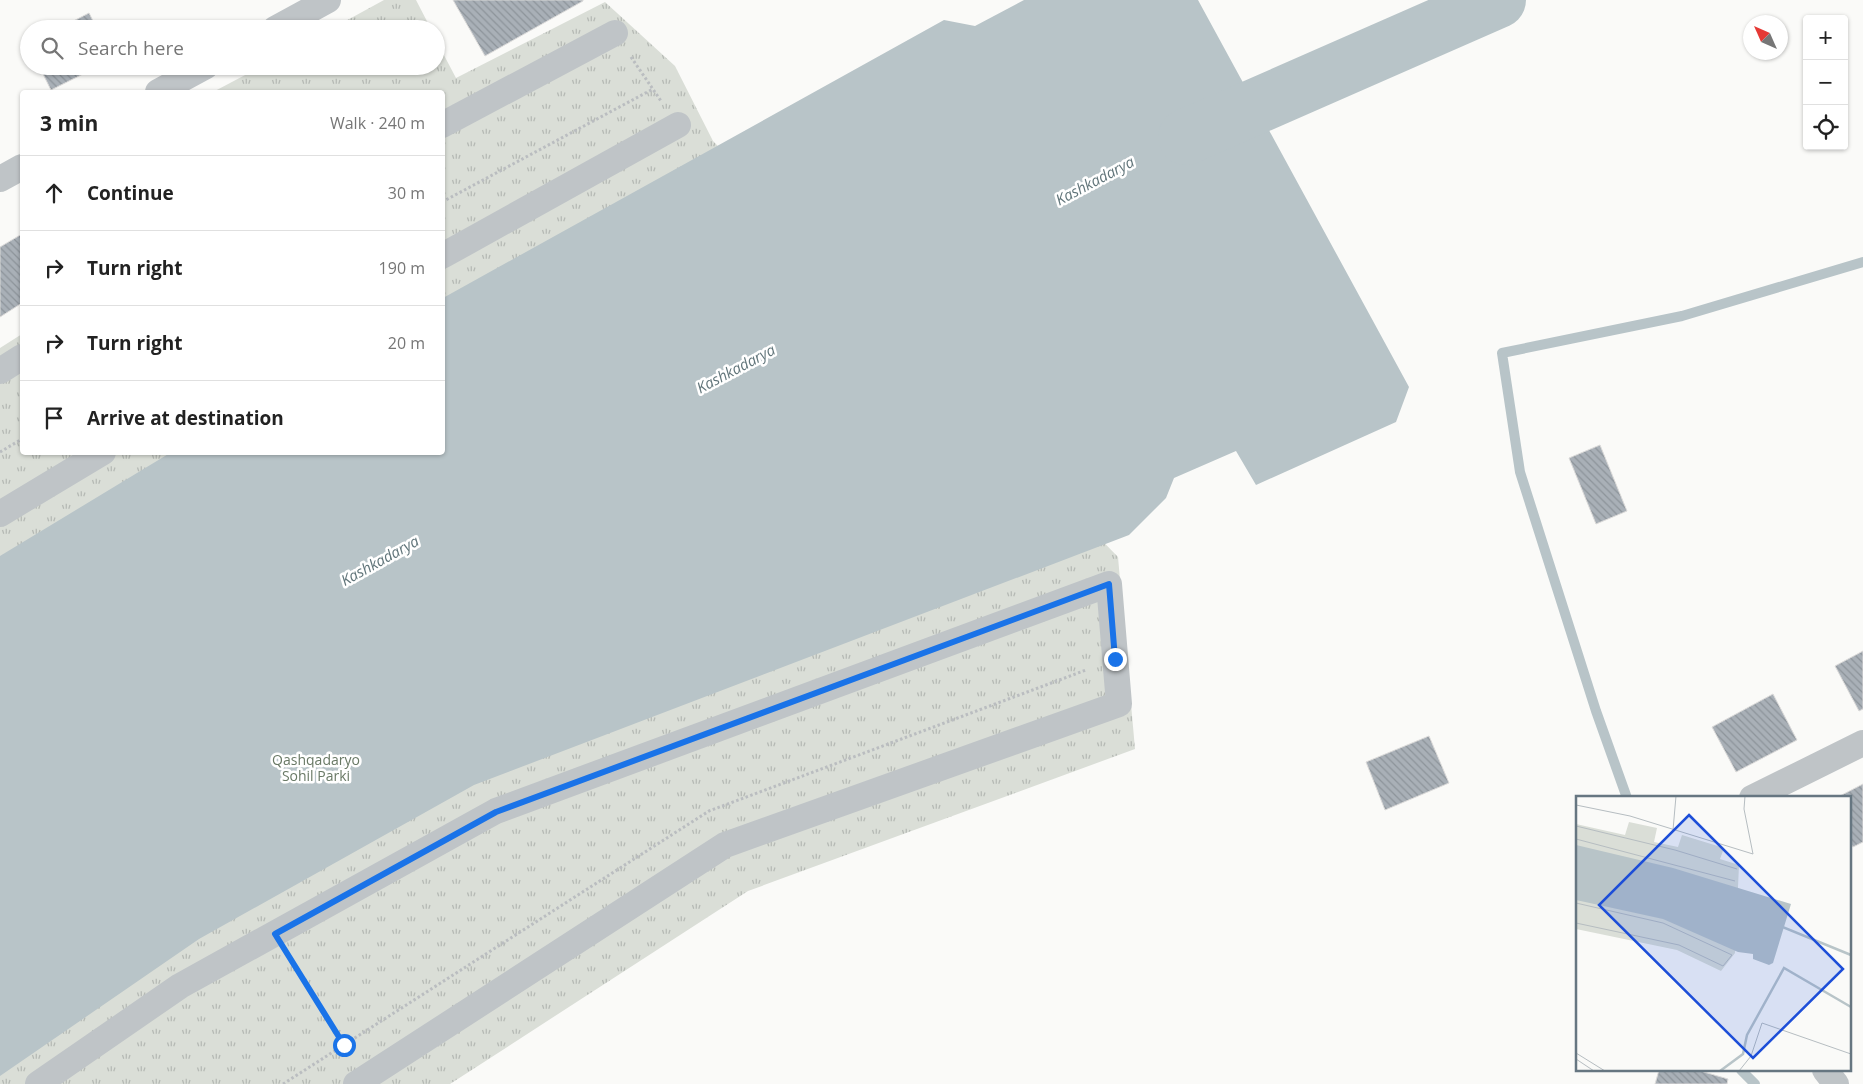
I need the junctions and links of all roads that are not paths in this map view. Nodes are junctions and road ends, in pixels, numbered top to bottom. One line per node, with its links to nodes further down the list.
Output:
1 (328, 0): 2 (street)
2 (291, 20)
3 (615, 34): 6 (street)
4 (189, 75): 5 (street)
5 (162, 90)
6 (445, 123)
7 (678, 124): 10 (street)
8 (20, 167): 9 (street)
9 (0, 179)
10 (445, 254)
11 (20, 358): 12 (street)
12 (0, 371)
13 (98, 455): 14 (street)
14 (0, 514)
15 (1863, 743): 16 (street)
16 (1756, 796)
17 (1827, 1072): 20 (street)
18 (38, 1084): 19 (street)
19 (356, 1084)
20 (1836, 1084)

